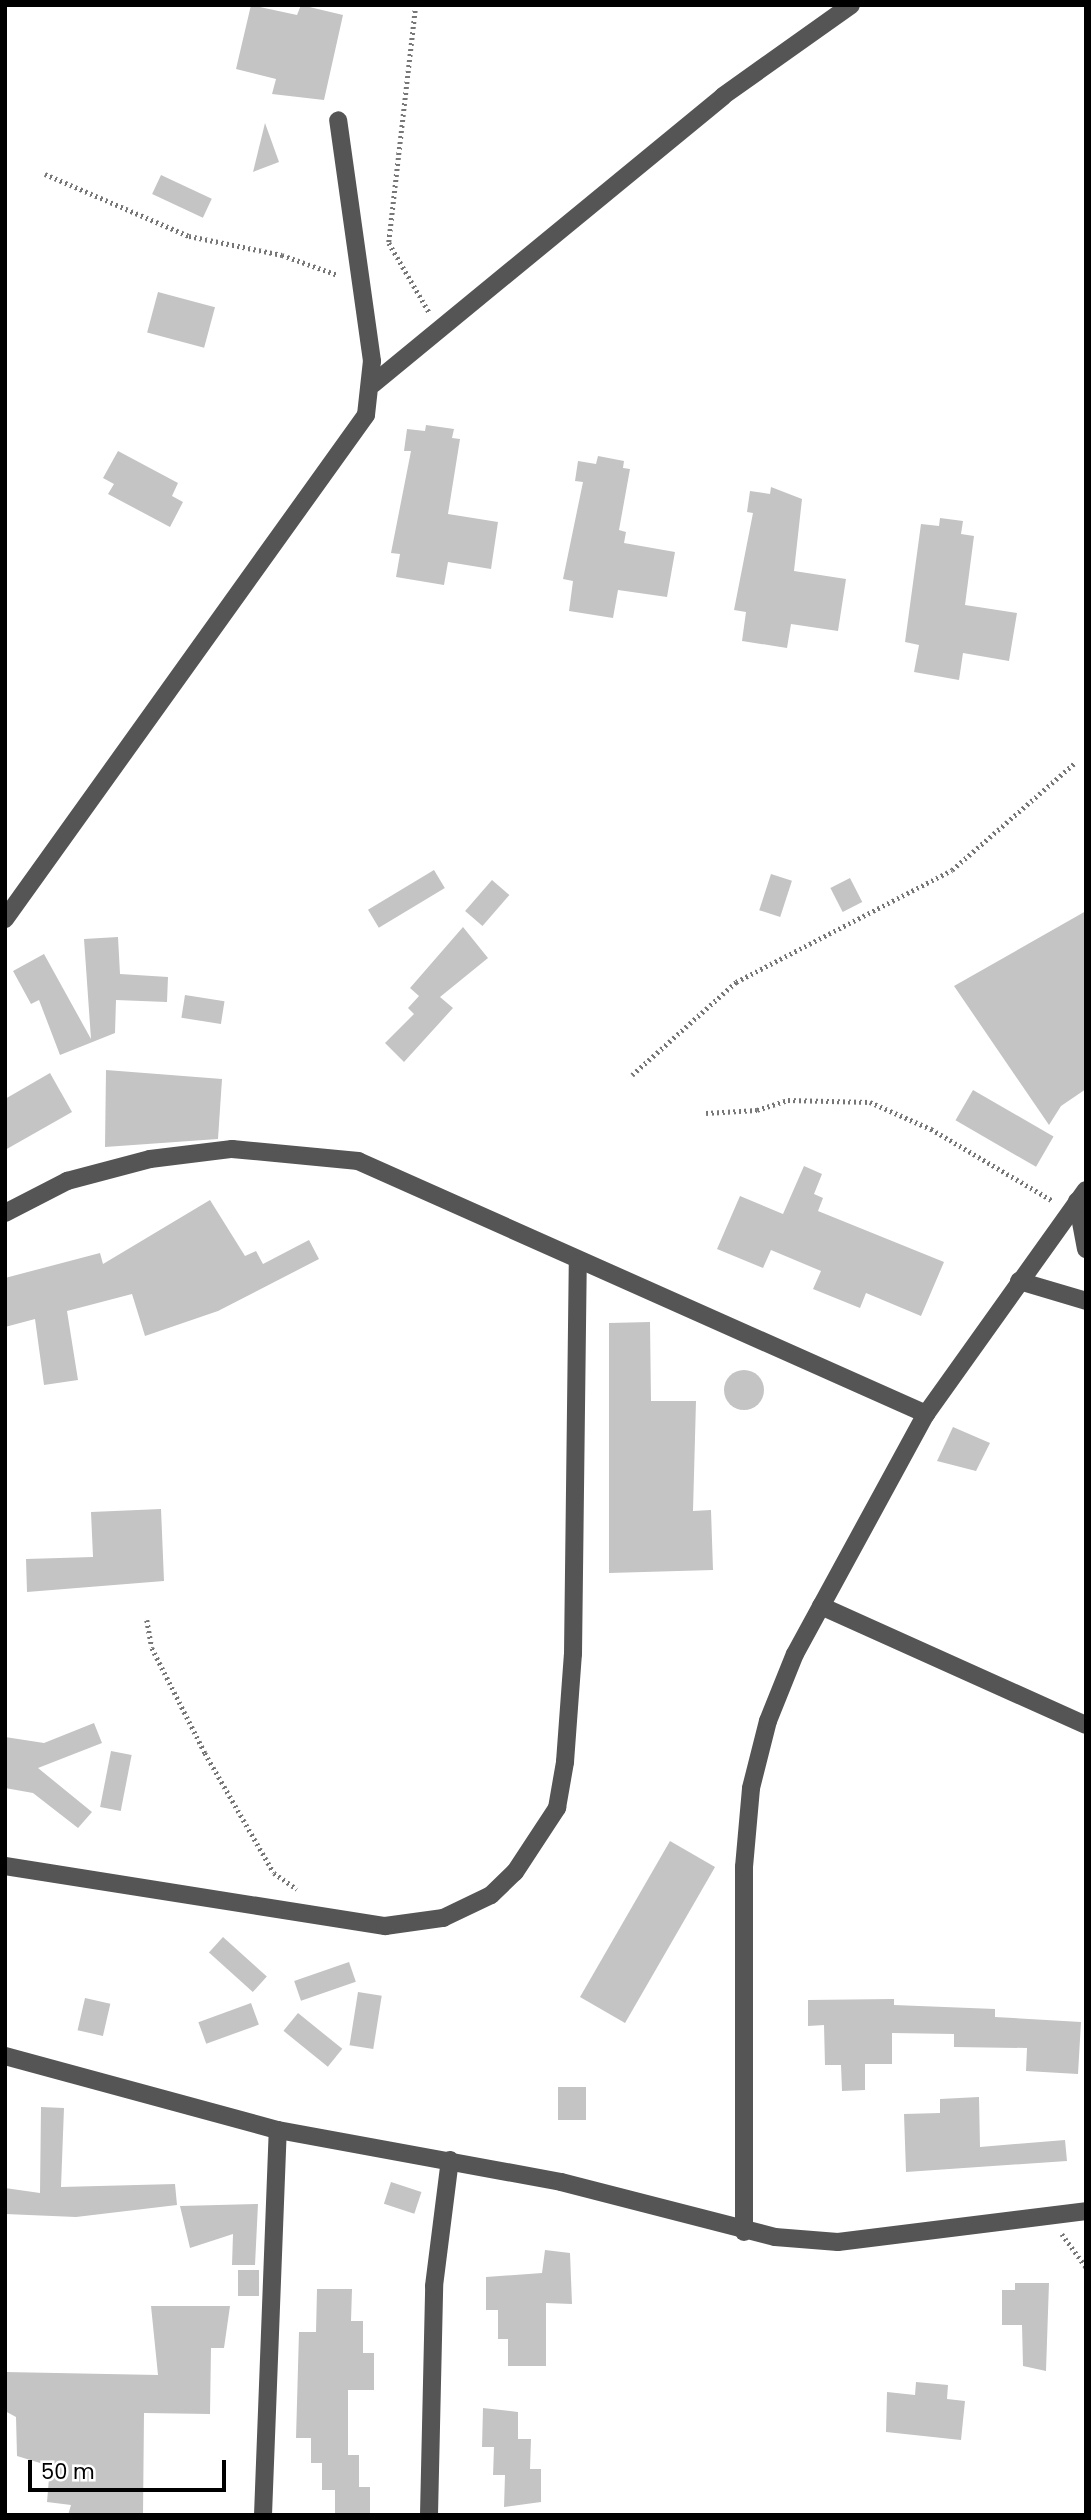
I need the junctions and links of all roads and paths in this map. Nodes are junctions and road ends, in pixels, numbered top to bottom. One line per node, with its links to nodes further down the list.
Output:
1 (416, 5): 6 (path)
2 (851, 5): 6 (street)
3 (338, 120): 5 (street)
4 (45, 174): 5 (path)
5 (362, 284): 7 (street)
6 (440, 332): 7 (street)
7 (373, 384): 9 (street)
8 (1076, 762): 10 (path)
9 (5, 919)
10 (632, 1075)
11 (706, 1114): 12 (path)
12 (1077, 1201): 14 (street); 16 (street)
13 (5, 1213): 15 (street)
14 (1086, 1249)
15 (578, 1264): 18 (street); 22 (street)
16 (1019, 1281): 17 (street); 18 (street)
17 (1086, 1301)
18 (926, 1415): 19 (street)
19 (821, 1606): 21 (street); 29 (street)
20 (147, 1620): 23 (path)
21 (1086, 1725)
22 (5, 1866)
23 (307, 1896)
24 (5, 2056): 25 (street)
25 (278, 2130): 26 (street); 31 (street)
26 (450, 2160): 29 (street); 32 (street)
27 (1086, 2211): 28 (street)
28 (1049, 2216): 29 (street); 30 (path)
29 (744, 2232)
30 (1086, 2267)
31 (263, 2515)
32 (429, 2515)

